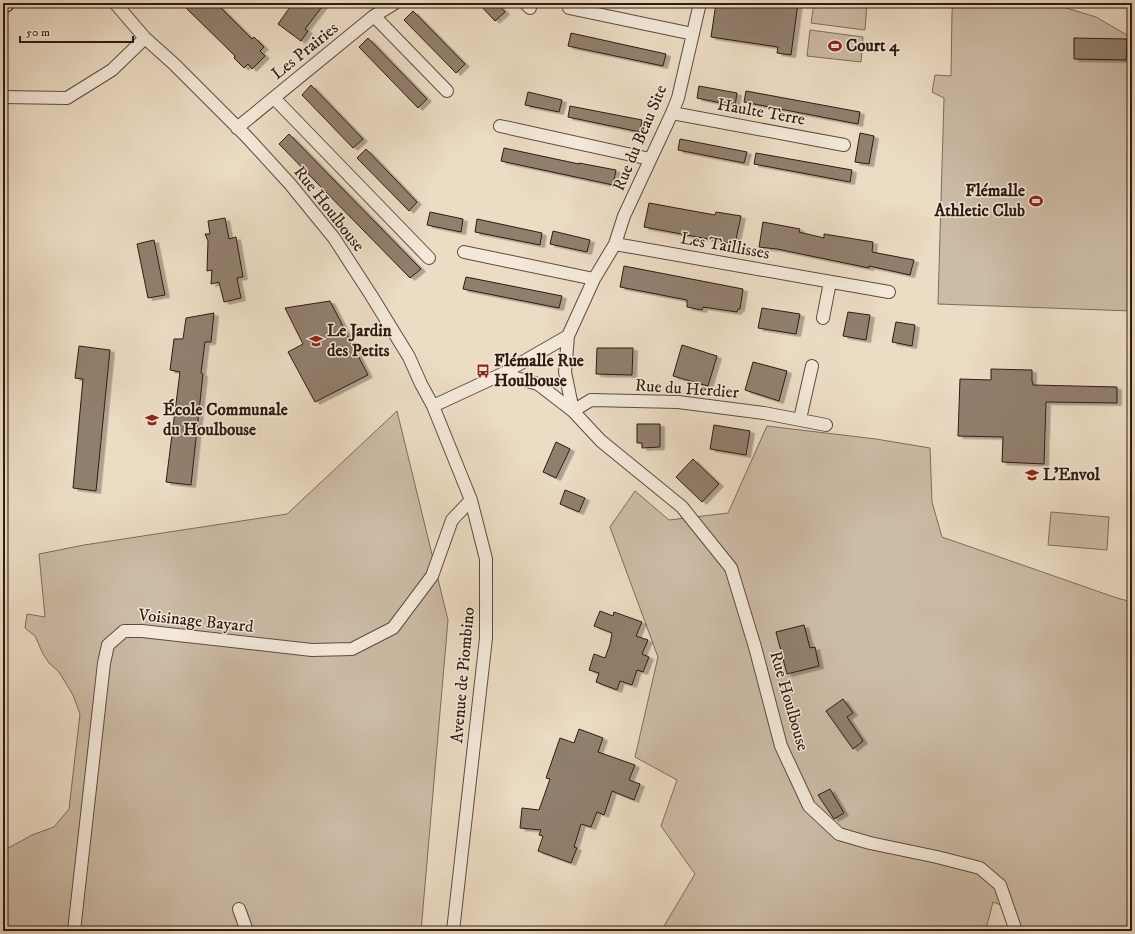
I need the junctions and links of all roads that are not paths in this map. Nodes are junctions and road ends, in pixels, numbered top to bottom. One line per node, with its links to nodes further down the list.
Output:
1 (114, 3): 7 (street, Rue Houlbouse)
2 (395, 3): 5 (street, Les Prairies)
3 (700, 3): 6 (street, Rue du Beau Site)
4 (569, 8): 6 (street)
5 (374, 16): 8 (street); 10 (street, Les Prairies)
6 (693, 34): 11 (street, Rue du Beau Site)
7 (145, 38): 9 (street); 13 (street, Rue Houlbouse)
8 (447, 91)
9 (3, 97)
10 (274, 98): 13 (street, Les Prairies); 18 (street, Rue Houlbouse)
11 (672, 113): 14 (street, Haulte Terre); 15 (street, Rue du Beau Site)
12 (500, 126): 15 (street)
13 (237, 128): 26 (street, Rue Houlbouse)
14 (844, 145)
15 (650, 159): 16 (street, Rue du Beau Site)
16 (615, 244): 19 (street, Rue du Beau Site); 20 (street, Les Taillisses)
17 (464, 252): 19 (street)
18 (429, 258)
19 (594, 279): 23 (street)
20 (830, 282): 21 (street, Les Taillisses); 22 (street)
21 (889, 292)
22 (823, 318)
23 (568, 336): 25 (street); 27 (street)
24 (812, 366): 28 (street)
25 (502, 374): 26 (street); 27 (street, Rue Houlbouse)
26 (433, 406): 30 (street, Avenue de Piombino)
27 (573, 410): 28 (street, Rue du Herdier); 35 (street, Rue Houlbouse)
28 (800, 419): 29 (street, Rue du Herdier)
29 (826, 425)
30 (471, 500): 32 (street, Voisinage Bayard); 34 (street, Avenue de Piombino)
31 (239, 909): 33 (street)
32 (74, 931)
33 (248, 931)
34 (453, 931)
35 (1016, 931)

